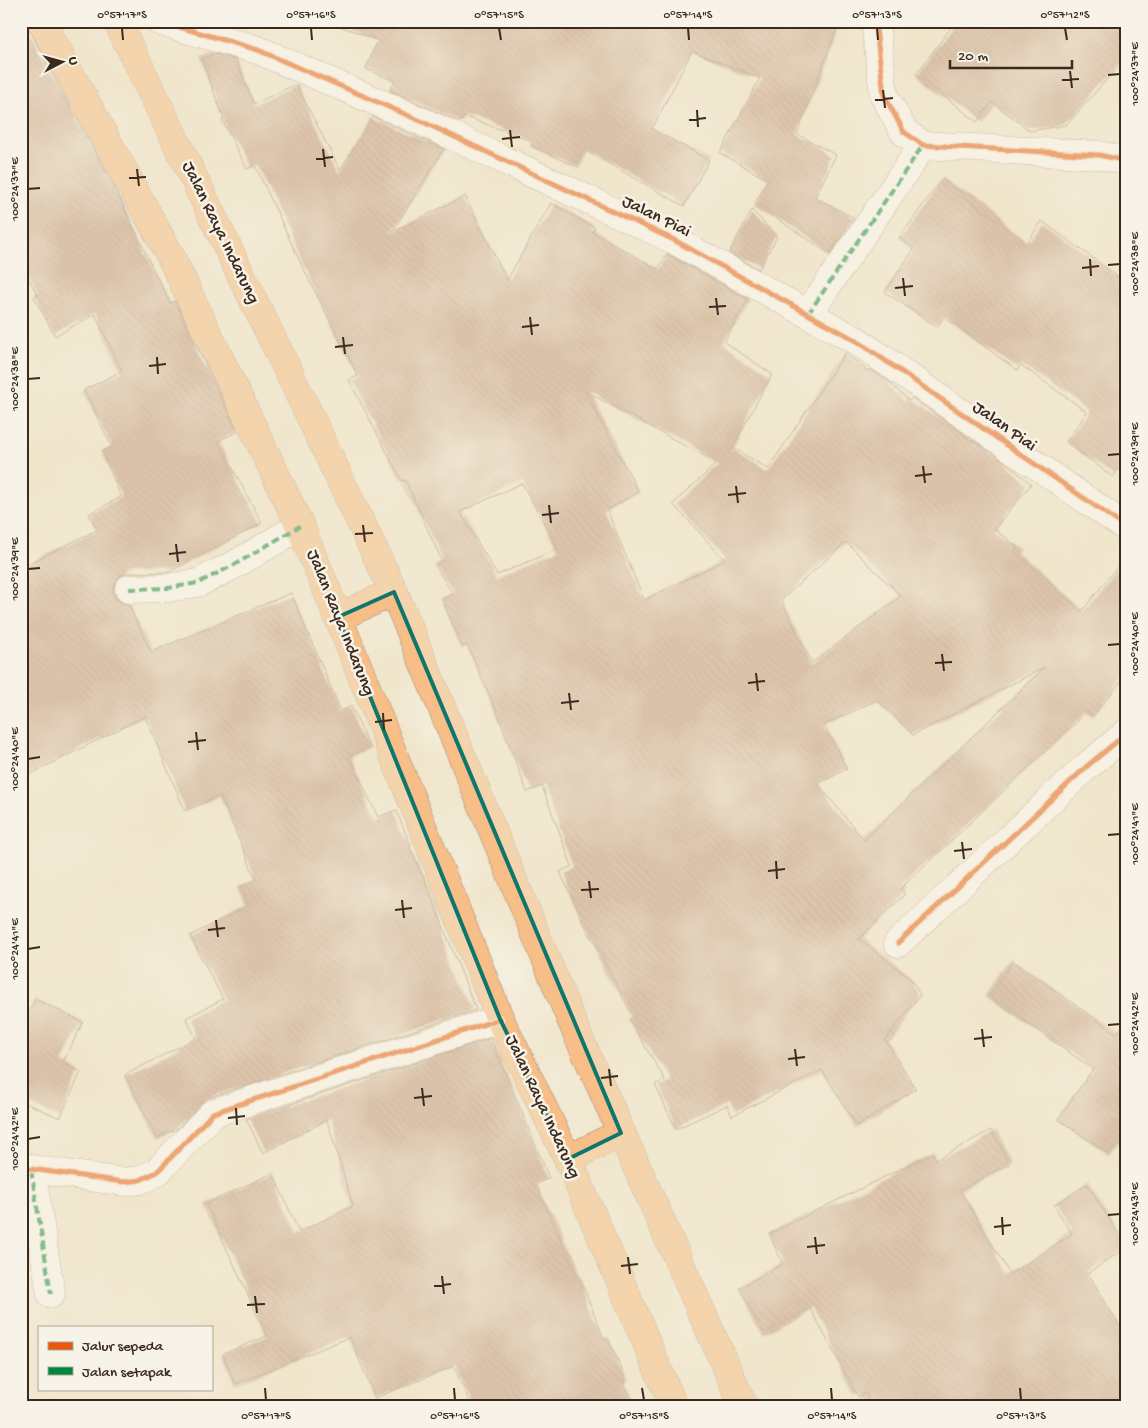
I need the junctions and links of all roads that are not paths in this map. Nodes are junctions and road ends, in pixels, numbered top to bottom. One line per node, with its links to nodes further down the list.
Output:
1 (41, 21): 8 (highway, Jalan Raya Indarung)
2 (117, 21): 11 (highway, Jalan Raya Indarung)
3 (159, 21): 7 (street, Jalan Piai)
4 (876, 21): 5 (street)
5 (923, 145): 6 (street); 7 (street)
6 (1127, 161)
7 (808, 314): 9 (street, Jalan Piai)
8 (300, 526): 10 (street); 12 (highway, Jalan Raya Indarung)
9 (1127, 528)
10 (129, 590)
11 (394, 592): 12 (highway); 16 (highway, Jalan Raya Indarung)
12 (338, 617): 15 (highway, Jalan Raya Indarung)
13 (1127, 733): 14 (street)
14 (898, 943)
15 (500, 1019): 17 (highway, Jalan Raya Indarung); 18 (street)
16 (621, 1133): 17 (highway); 21 (highway, Jalan Raya Indarung)
17 (568, 1159): 20 (highway, Jalan Raya Indarung)
18 (26, 1167): 19 (street)
19 (51, 1294)
20 (674, 1407)
21 (744, 1407)

